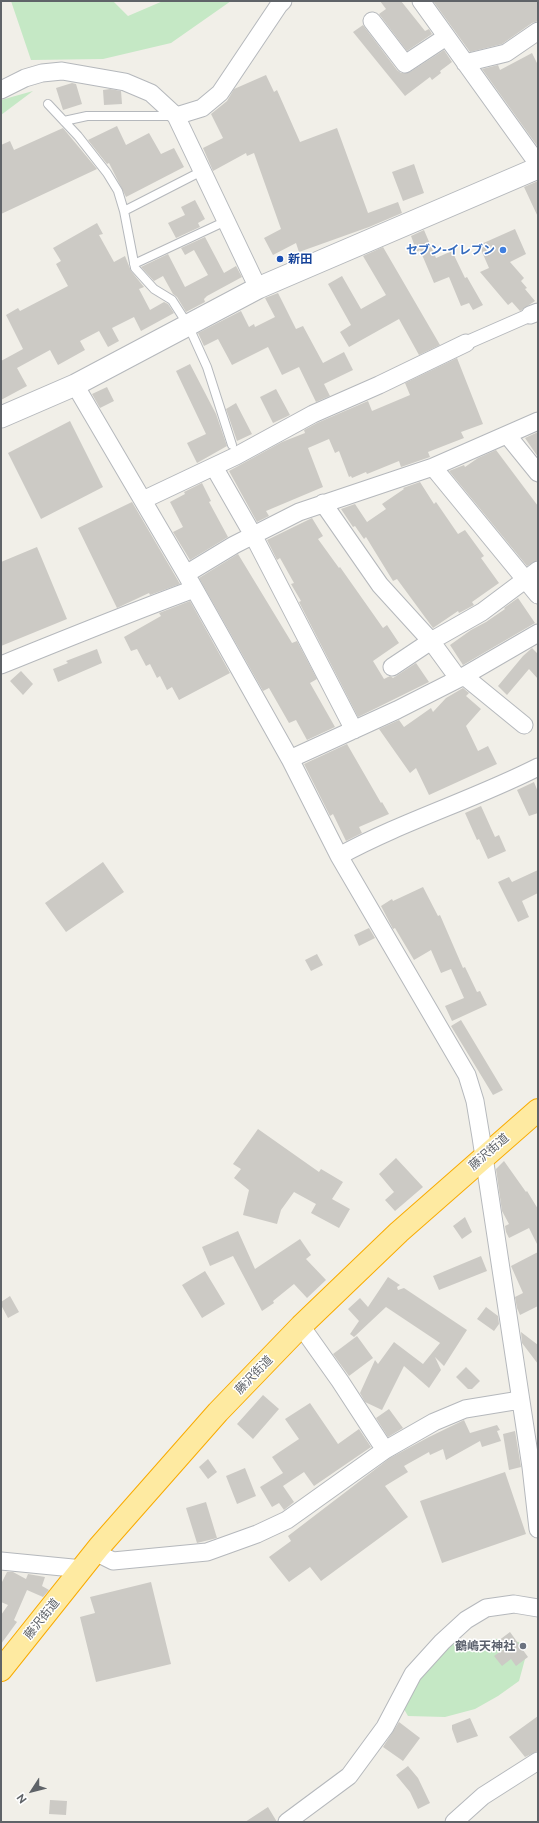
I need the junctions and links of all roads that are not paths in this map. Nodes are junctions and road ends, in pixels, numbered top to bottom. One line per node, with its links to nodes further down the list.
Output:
1 (283, 1): 9 (street)
2 (421, 1): 5 (street)
3 (372, 21): 5 (street)
4 (538, 31): 6 (street)
5 (446, 37): 6 (street)
6 (465, 63): 11 (street)
7 (1, 90): 9 (street)
8 (48, 104): 10 (lane)
9 (176, 116): 10 (lane); 13 (street)
10 (64, 121): 14 (lane)
11 (538, 164)
12 (538, 168): 17 (street)
13 (202, 171): 14 (lane); 15 (street)
14 (124, 211): 16 (lane)
15 (226, 221): 16 (lane); 17 (street)
16 (134, 264): 19 (lane)
17 (258, 288): 19 (street)
18 (534, 314): 20 (street)
19 (188, 325): 21 (street); 25 (lane)
20 (466, 343): 26 (street)
21 (75, 384): 22 (street); 29 (street)
22 (1, 417)
23 (538, 421): 24 (street)
24 (508, 436): 27 (street); 28 (street)
25 (232, 445)
26 (214, 467): 29 (street); 31 (street)
27 (433, 467): 30 (street); 34 (street)
28 (538, 473)
29 (143, 500): 33 (street)
30 (323, 503): 31 (street); 37 (street)
31 (253, 535): 33 (street); 42 (street)
32 (538, 570): 34 (street)
33 (190, 581): 38 (street); 43 (street)
34 (525, 581): 35 (street); 37 (street)
35 (538, 595)
36 (538, 633): 40 (street)
37 (431, 641): 39 (street); 40 (street)
38 (1, 665)
39 (392, 667)
40 (461, 677): 41 (street); 42 (street)
41 (524, 725)
42 (354, 730): 43 (street)
43 (290, 759): 45 (street)
44 (538, 767): 45 (street)
45 (339, 856): 47 (street)
46 (538, 1110): 47 (highway, 藤沢街道)
47 (484, 1156): 48 (highway, 藤沢街道); 49 (street)
48 (301, 1326): 50 (street); 53 (highway, 藤沢街道)
49 (520, 1400): 50 (street); 51 (street)
50 (385, 1450): 53 (street)
51 (534, 1467): 52 (street)
52 (538, 1529)
53 (89, 1560): 54 (street); 56 (highway, 藤沢街道)
54 (1, 1562)
55 (538, 1608): 58 (street)
56 (1, 1670)
57 (538, 1761): 59 (street)
58 (287, 1822)
59 (454, 1822)

